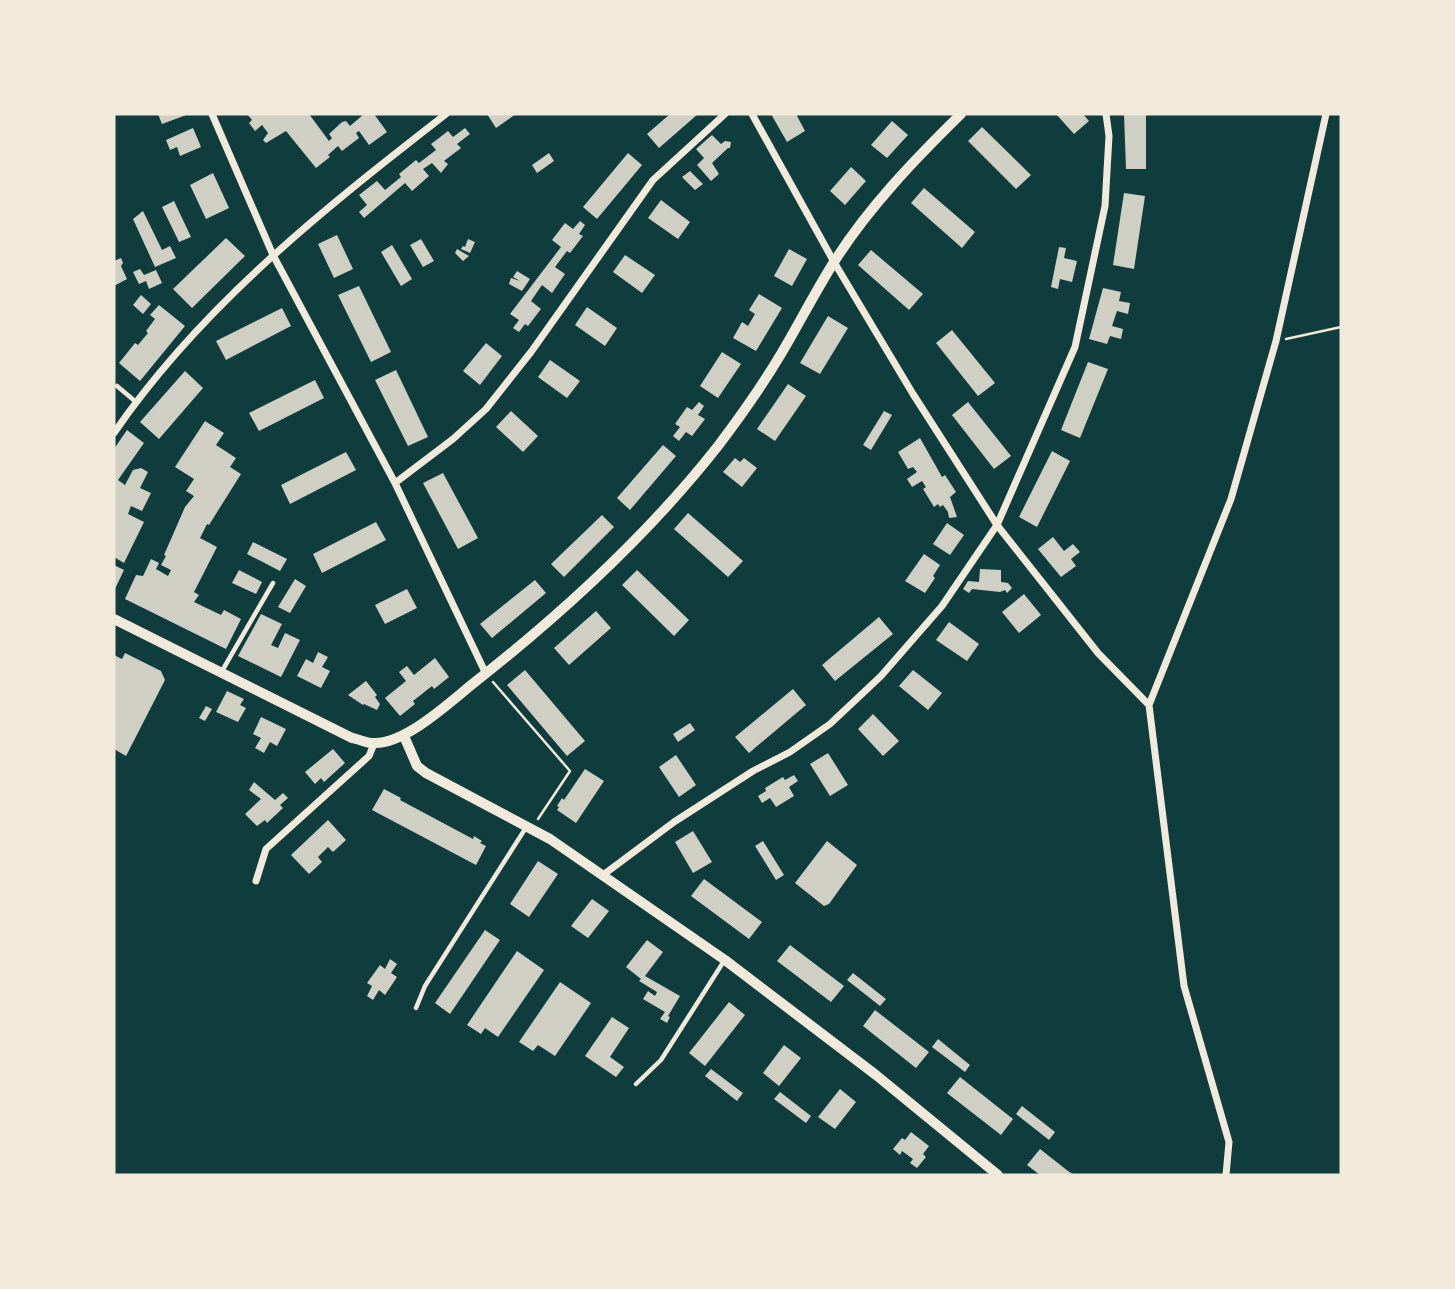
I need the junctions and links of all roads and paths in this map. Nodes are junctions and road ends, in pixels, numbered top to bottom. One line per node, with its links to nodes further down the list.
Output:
1 (212, 114): 8 (street)
2 (446, 114): 8 (street)
3 (725, 114): 15 (street)
4 (752, 114): 9 (street)
5 (961, 114): 9 (street)
6 (1107, 114): 16 (street)
7 (1326, 114): 11 (street)
8 (273, 255): 13 (street); 15 (street)
9 (834, 262): 16 (street); 20 (street)
10 (1341, 327): 11 (path)
11 (1276, 341): 21 (street)
12 (117, 386): 13 (lane)
13 (136, 402): 14 (street)
14 (114, 433)
15 (395, 483): 20 (street)
16 (997, 525): 21 (street); 25 (street)
17 (273, 583): 19 (lane)
18 (114, 619): 19 (street)
19 (222, 672): 23 (street)
20 (486, 674): 22 (street); 24 (path)
21 (1149, 705): 31 (street)
22 (404, 736): 23 (street); 24 (street)
23 (374, 744): 26 (street)
24 (530, 826): 25 (street); 28 (lane)
25 (603, 875): 27 (street)
26 (256, 881)
27 (725, 960): 29 (lane); 30 (street)
28 (416, 1008)
29 (636, 1084)
30 (998, 1175)
31 (1226, 1175)

